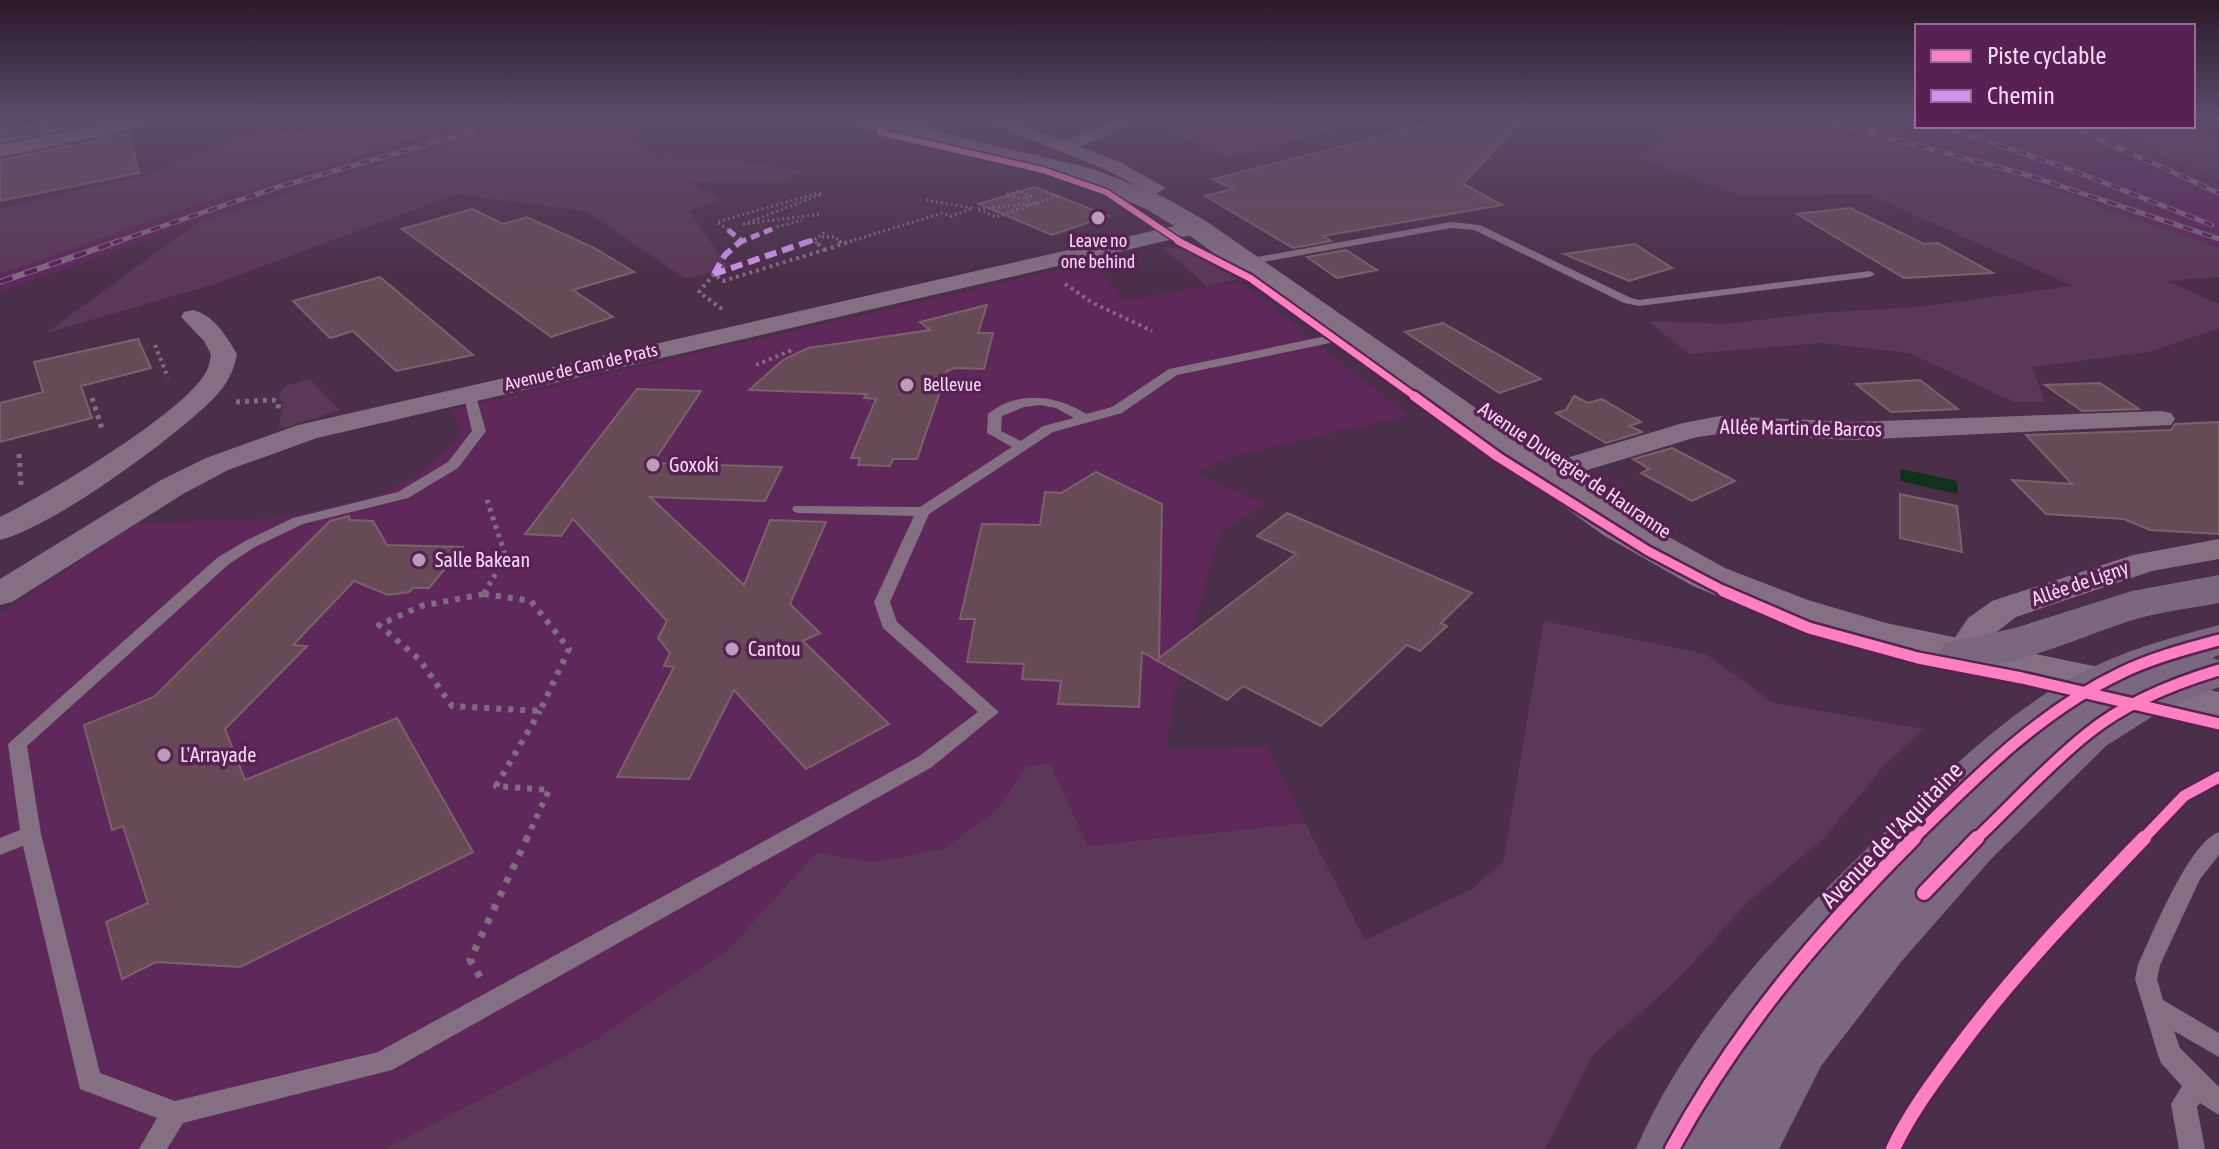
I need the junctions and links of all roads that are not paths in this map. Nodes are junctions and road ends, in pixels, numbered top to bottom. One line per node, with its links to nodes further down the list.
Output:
1 (1096, 173): 4 (main road, Avenue Duvergier de Hauranne)
2 (1127, 173): 3 (street)
3 (1156, 188)
4 (1196, 227): 5 (main road, Avenue Duvergier de Hauranne); 9 (street, Avenue de Cam de Prats)
5 (1246, 262): 6 (lane); 8 (main road, Avenue Duvergier de Hauranne)
6 (1870, 274)
7 (193, 317): 16 (street)
8 (1350, 335): 10 (lane); 13 (main road, Avenue Duvergier de Hauranne)
9 (469, 393): 19 (street, Avenue de Cam de Prats); 24 (lane)
10 (1083, 418): 12 (lane); 12 (lane)
11 (2161, 419): 13 (street, Allée Martin de Barcos)
12 (1022, 446): 15 (lane)
13 (1544, 474): 21 (main road, Avenue Duvergier de Hauranne)
14 (799, 509): 15 (lane)
15 (923, 512): 31 (lane)
16 (0, 530)
17 (2219, 549): 21 (street, Allée de Ligny)
18 (2219, 589): 21 (main road)
19 (0, 594)
20 (2219, 640): 33 (main road, Avenue de l'Aquitaine)
21 (1962, 654): 23 (main road, Avenue Duvergier de Hauranne)
22 (2219, 670): 34 (main road)
23 (2219, 709)
24 (31, 834): 26 (lane); 31 (lane)
25 (2219, 840): 27 (lane)
26 (0, 847)
27 (2153, 1006): 28 (lane); 29 (lane)
28 (2219, 1046)
29 (2198, 1085): 30 (lane); 35 (lane)
30 (2219, 1103)
31 (175, 1113): 32 (lane)
32 (152, 1149)
33 (1672, 1149)
34 (1741, 1149)
35 (2192, 1149)

